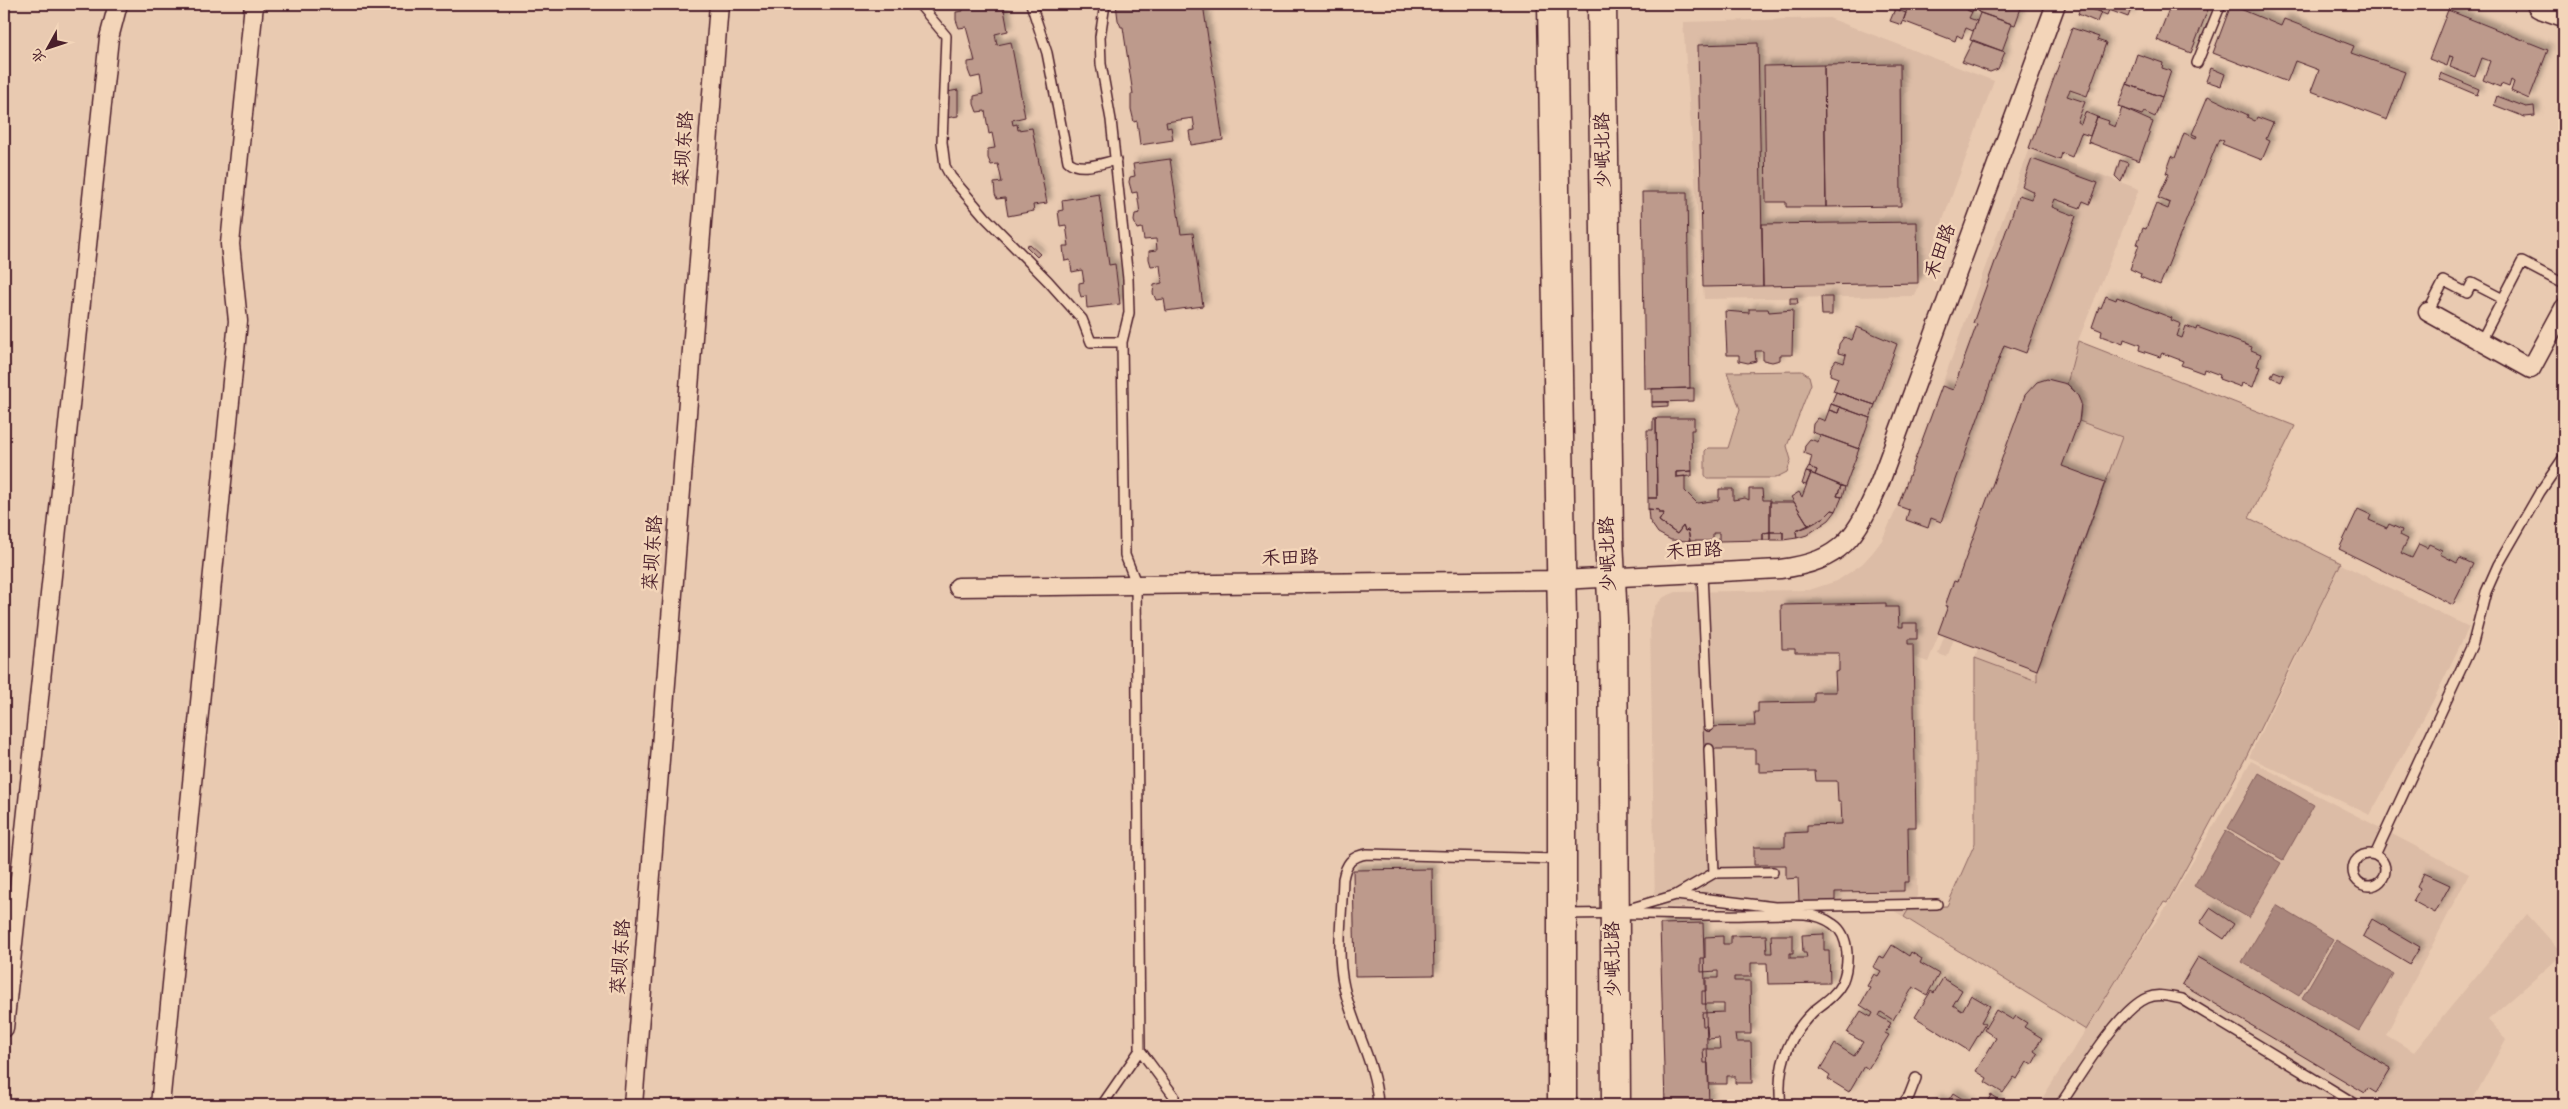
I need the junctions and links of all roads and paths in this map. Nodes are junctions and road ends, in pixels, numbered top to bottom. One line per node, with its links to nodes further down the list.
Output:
1 (118, 4): 37 (street)
2 (254, 4): 41 (street)
3 (719, 4): 42 (street, 菜坝东路)
4 (919, 4): 20 (lane)
5 (1031, 4): 14 (lane)
6 (1105, 4): 14 (lane)
7 (1552, 4): 24 (main road)
8 (1602, 4): 23 (main road, 少岷北路)
9 (2056, 4): 22 (street, 禾田路)
10 (2221, 4): 13 (lane)
11 (2541, 4): 12 (main road)
12 (2564, 12)
13 (2197, 64)
14 (1116, 160): 20 (lane)
15 (2564, 284): 16 (lane)
16 (2503, 299): 18 (lane); 19 (lane)
17 (2564, 308): 19 (street)
18 (2428, 312): 19 (street)
19 (2481, 341)
20 (1122, 342): 25 (lane)
21 (2564, 457): 29 (lane)
22 (1702, 574): 23 (street, 禾田路); 27 (lane)
23 (1611, 578): 24 (street, 禾田路); 35 (main road, 少岷北路)
24 (1561, 580): 25 (street, 禾田路); 30 (main road)
25 (1136, 584): 26 (street, 禾田路); 38 (lane)
26 (958, 587)
27 (1708, 726)
28 (1709, 749): 32 (lane)
29 (2376, 855)
30 (1562, 859): 36 (main road); 45 (lane)
31 (1773, 872): 32 (lane)
32 (1714, 873): 33 (lane)
33 (1676, 895): 34 (lane); 35 (lane)
34 (1937, 904)
35 (1615, 912): 36 (lane); 47 (main road, 少岷北路); 48 (lane)
36 (1563, 914): 46 (main road)
37 (4, 1028)
38 (1140, 1050): 40 (lane); 43 (lane)
39 (1916, 1078): 49 (lane)
40 (1173, 1101): 44 (lane)
41 (160, 1105)
42 (633, 1105)
43 (1102, 1105)
44 (1181, 1105)
45 (1378, 1105)
46 (1562, 1105)
47 (1616, 1105)
48 (1781, 1105)
49 (1902, 1105)
50 (2060, 1105): 51 (lane)
51 (2357, 1105)

